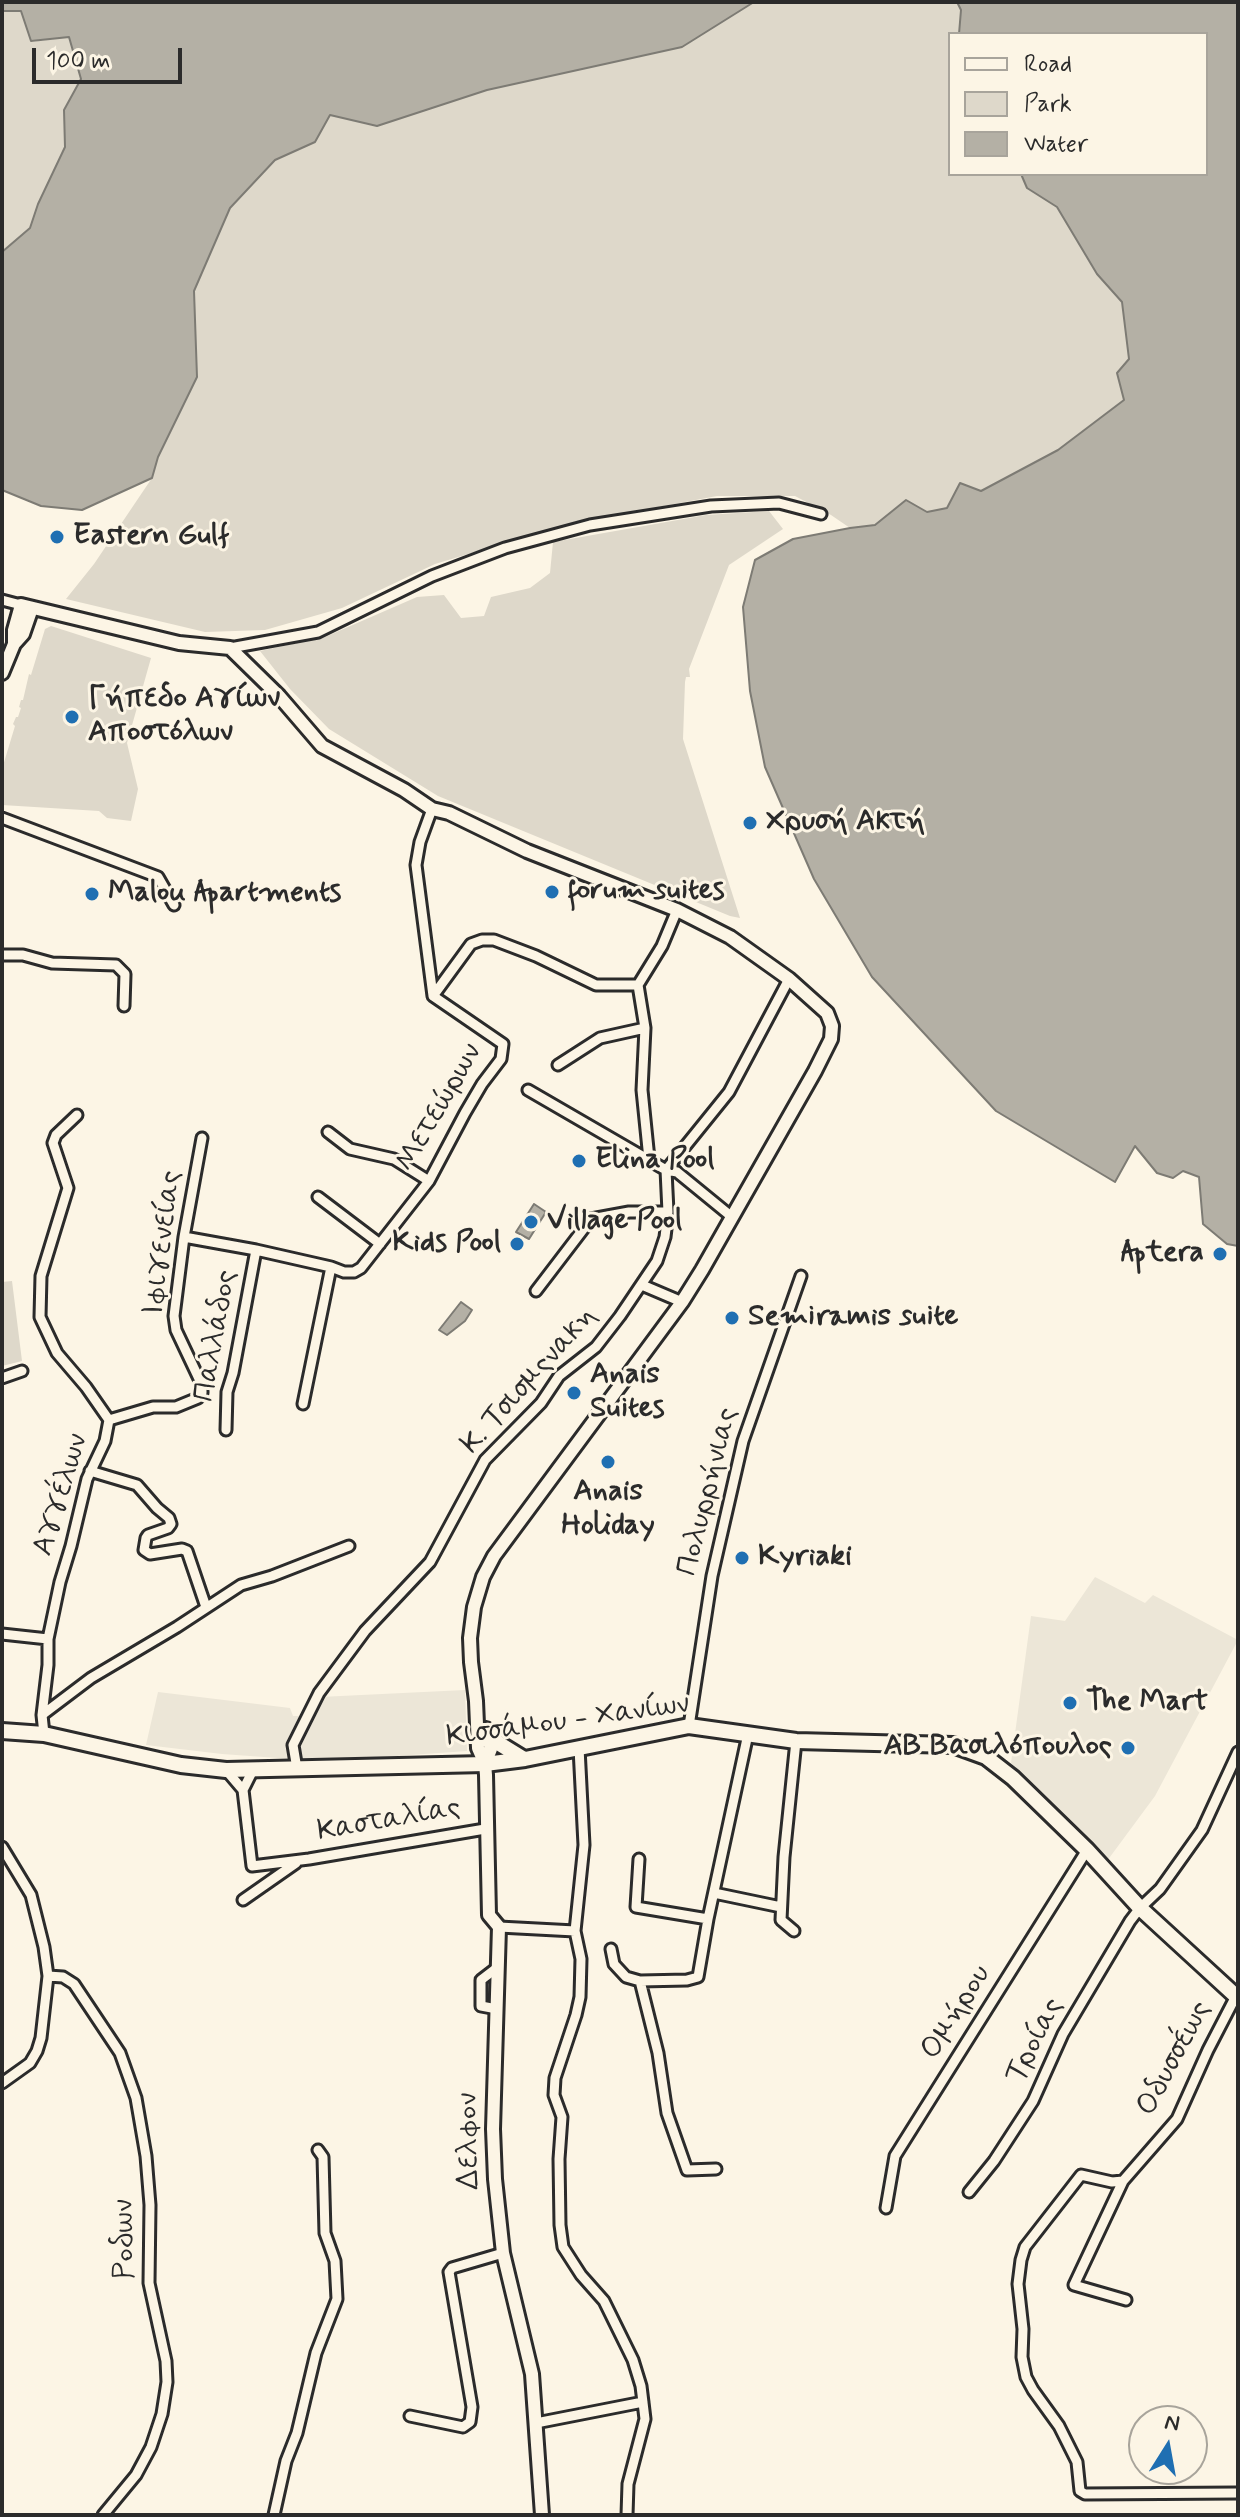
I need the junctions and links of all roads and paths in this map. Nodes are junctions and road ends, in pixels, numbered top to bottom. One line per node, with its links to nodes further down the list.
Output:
1 (821, 514): 4 (street)
2 (4, 601): 3 (street)
3 (24, 613): 4 (street); 5 (street)
4 (230, 648): 6 (street)
5 (2, 673)
6 (432, 809): 9 (street); 13 (street)
7 (2, 818): 8 (street)
8 (174, 905)
9 (677, 910): 11 (street); 12 (street)
10 (2, 955): 14 (street)
11 (789, 979): 22 (street); 26 (street)
12 (638, 985): 13 (street); 15 (street)
13 (433, 996): 23 (street, Μετεώρων)
14 (124, 1006)
15 (645, 1028): 16 (street); 21 (street)
16 (558, 1065)
17 (528, 1090): 21 (street)
18 (77, 1115): 38 (street, Αγγέλων)
19 (328, 1132): 23 (street)
20 (202, 1138): 27 (street, Ιφιγενείας)
21 (649, 1159): 22 (street)
22 (666, 1170): 25 (street, Κ. Τσισμςνακη); 26 (street)
23 (429, 1181): 28 (street, Μετεώρων)
24 (318, 1197): 28 (street)
25 (668, 1212): 32 (street, Κ. Τσισμςνακη); 33 (street)
26 (732, 1217): 34 (street)
27 (184, 1237): 29 (street, Μετεώρων); 38 (street, Ιφιγενείας)
28 (380, 1244): 30 (street, Μετεώρων)
29 (256, 1250): 30 (street, Μετεώρων); 39 (street, Παλλάδος)
30 (331, 1267): 37 (street)
31 (801, 1276): 47 (street, Πολυρρήνιας)
32 (642, 1285): 34 (street); 57 (street, Κ. Τσισμςνακη)
33 (536, 1291)
34 (682, 1302): 45 (street)
35 (22, 1371): 36 (street)
36 (2, 1378)
37 (303, 1404)
38 (109, 1420): 40 (street, Αγγέλων)
39 (226, 1430)
40 (90, 1471): 42 (street); 44 (street, Αγγέλων)
41 (349, 1546): 42 (street)
42 (206, 1607): 46 (street)
43 (2, 1634): 44 (street)
44 (48, 1639): 46 (street, Αγγέλων)
45 (476, 1701): 48 (street); 56 (street)
46 (42, 1715): 50 (street, Αγγέλων)
47 (689, 1726): 51 (main road, Κισσάμου - Χανίων); 53 (main road, Κισσάμου - Χανίων)
48 (486, 1730): 55 (main road); 56 (street)
49 (2, 1731): 50 (main road, Κισσάμου - Χανίων)
50 (44, 1734): 58 (main road, Κισσάμου - Χανίων)
51 (748, 1734): 52 (main road, Κισσάμου - Χανίων); 66 (street)
52 (796, 1741): 63 (main road, Κισσάμου - Χανίων); 68 (street)
53 (579, 1748): 55 (main road, Κισσάμου - Χανίων); 72 (street)
54 (1238, 1752): 69 (street, Τροίας)
55 (525, 1759): 56 (main road, Κισσάμου - Χανίων)
56 (485, 1764): 57 (main road, Κισσάμου - Χανίων); 61 (street, Δελφον)
57 (297, 1769): 59 (main road, Κισσάμου - Χανίων)
58 (226, 1770): 59 (main road, Κισσάμου - Χανίων); 60 (street)
59 (253, 1770): 60 (street)
60 (243, 1790): 65 (street, Κασταλίας)
61 (485, 1829): 65 (street, Κασταλίας); 71 (street, Δελφον)
62 (2, 1847): 75 (street)
63 (1087, 1850): 69 (main road, Κισσάμου - Χανίων); 83 (street, Ομήρου)
64 (639, 1859): 70 (street)
65 (300, 1860): 67 (street, Κασταλίας)
66 (714, 1893): 68 (street); 70 (street)
67 (243, 1900)
68 (781, 1907): 73 (street)
69 (1140, 1908): 77 (main road, Κισσάμου - Χανίων); 82 (street, Τροίας)
70 (708, 1919): 76 (street)
71 (505, 1927): 72 (street); 84 (street, Δελφον)
72 (575, 1931): 86 (street)
73 (794, 1931)
74 (611, 1949): 76 (street)
75 (49, 1976): 78 (street); 90 (street, Ροδων)
76 (640, 1981): 80 (street)
77 (1237, 1997): 81 (street, Οδυσσέως)
78 (2, 2083)
79 (318, 2150): 91 (street)
80 (716, 2169)
81 (1123, 2181): 85 (street, Οδυσσέως); 89 (street)
82 (969, 2192)
83 (886, 2208)
84 (503, 2253): 87 (street); 88 (street, Δελφον)
85 (1126, 2300)
86 (643, 2402): 88 (street); 93 (street)
87 (410, 2416)
88 (536, 2423): 92 (street, Δελφον)
89 (1238, 2493)
90 (103, 2515)
91 (274, 2515)
92 (542, 2515)
93 (627, 2515)

